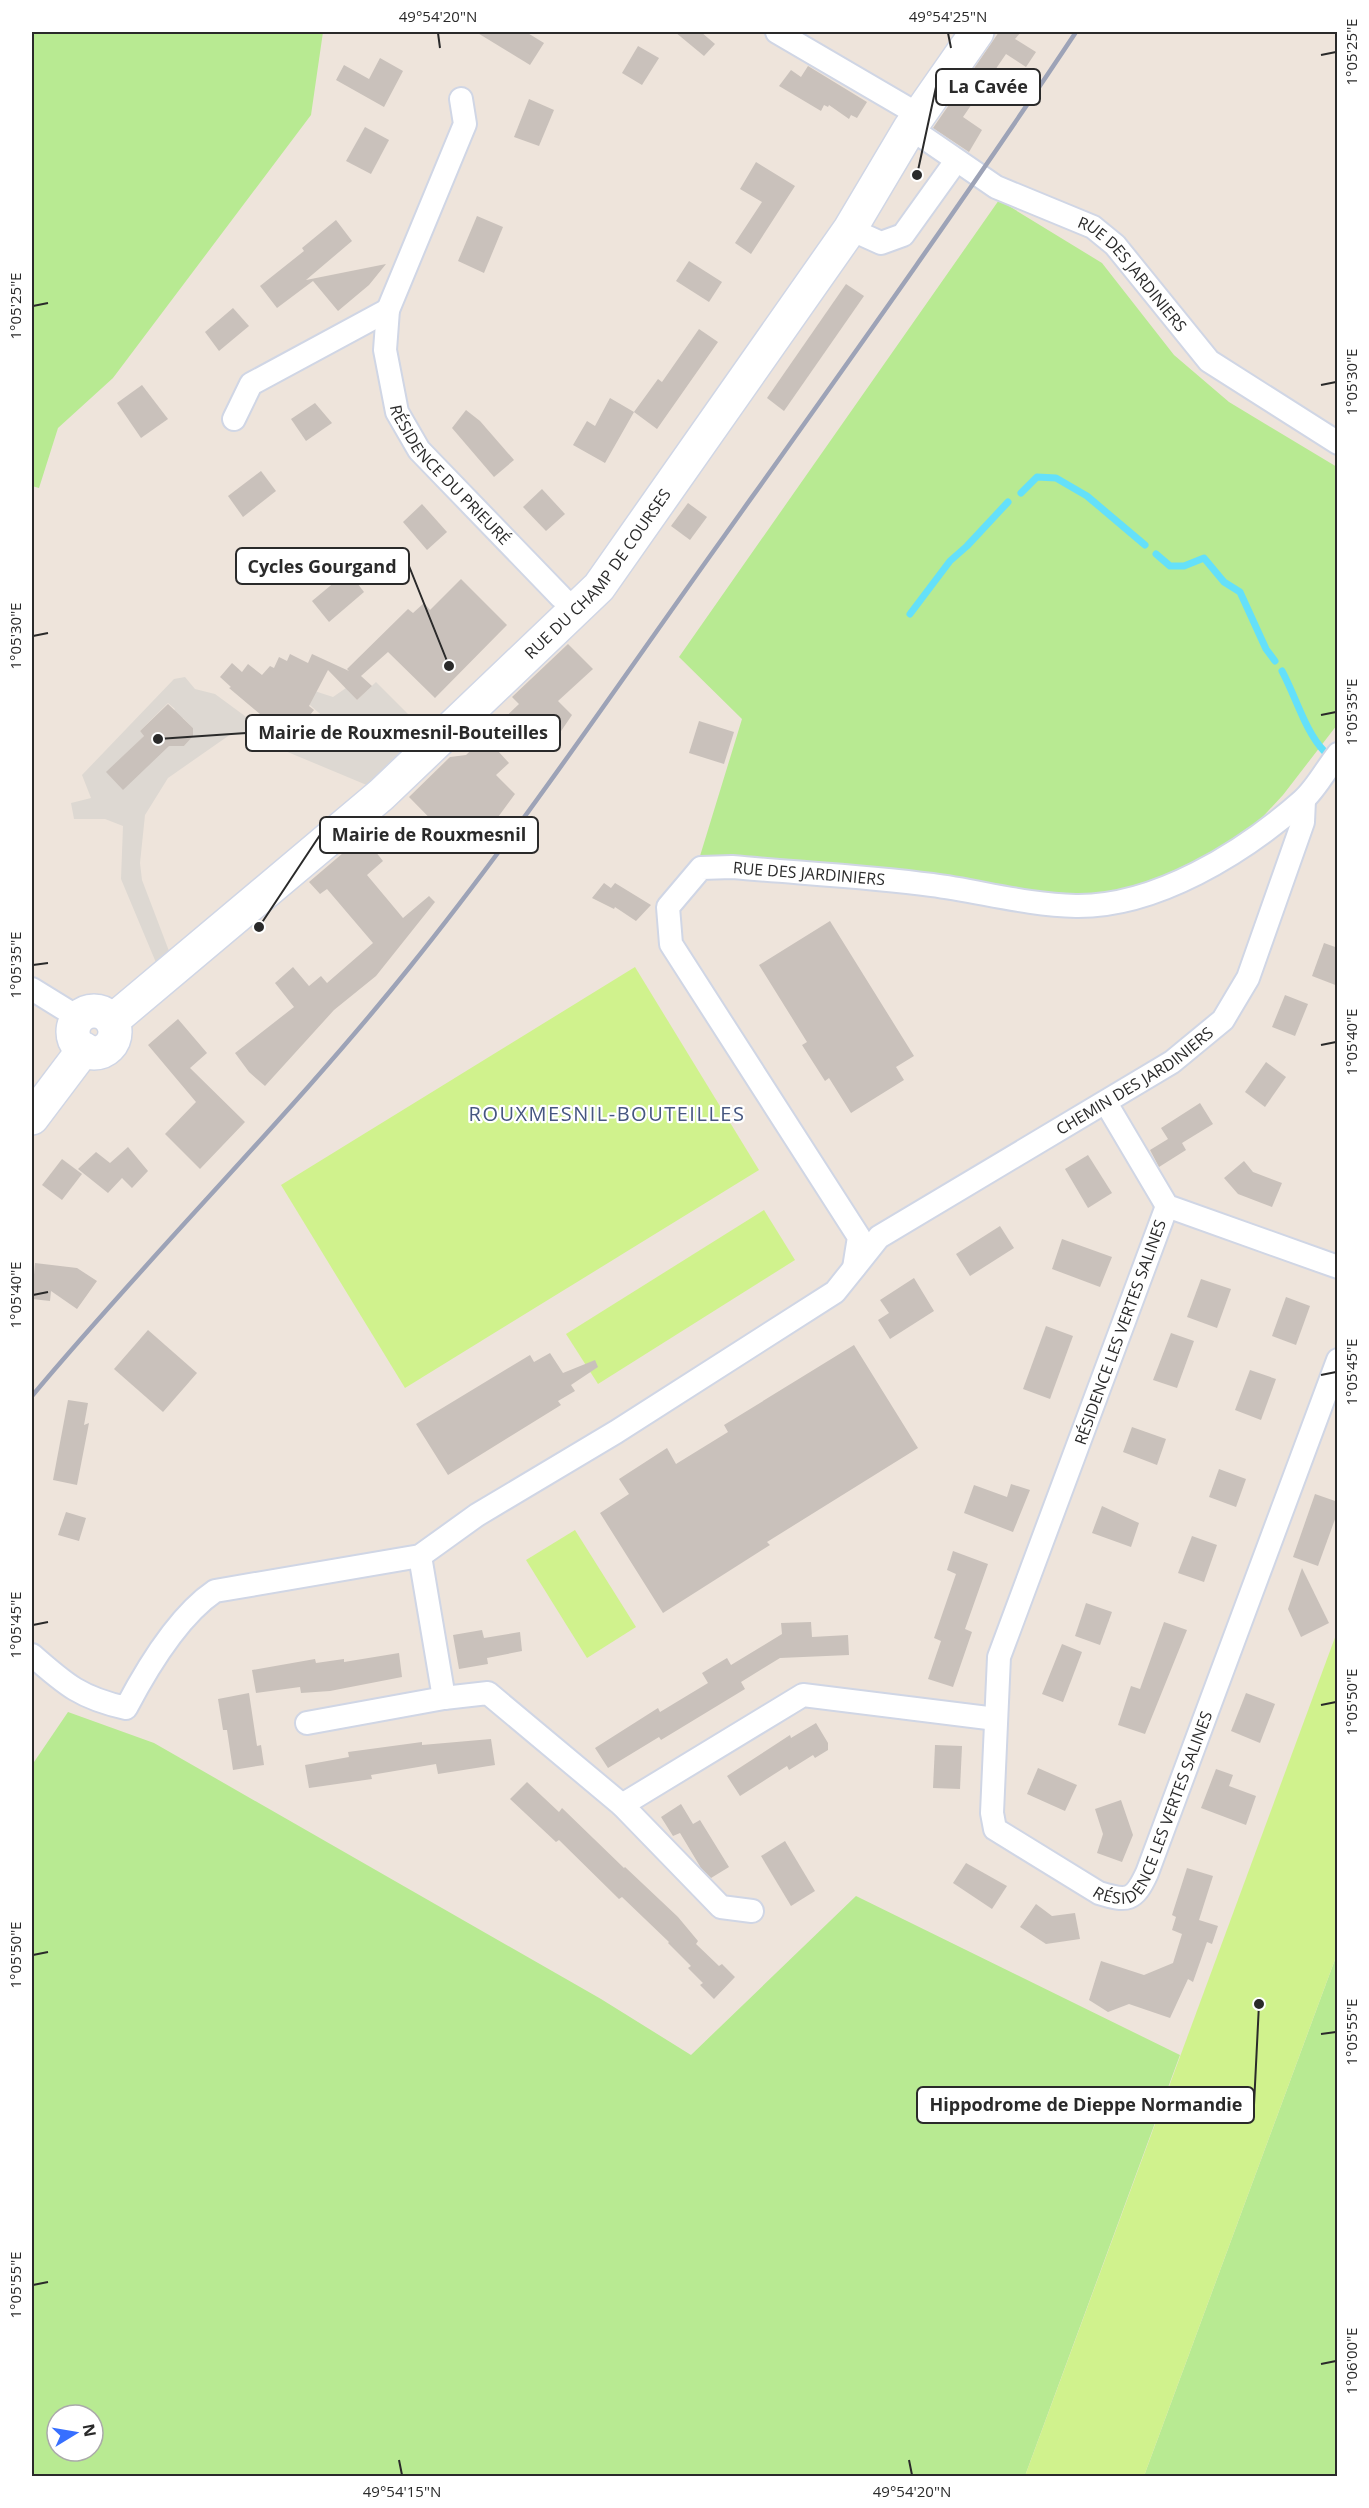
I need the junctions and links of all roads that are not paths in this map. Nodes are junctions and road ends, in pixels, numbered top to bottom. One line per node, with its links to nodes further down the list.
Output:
1 (777, 32): 4 (street, RUE DES JARDINIERS)
2 (976, 32): 4 (main road, RUE DU CHAMP DE COURSES)
3 (461, 99): 7 (street, RÉSIDENCE DU PRIEURÉ)
4 (914, 122): 5 (street, RUE DES JARDINIERS); 6 (main road, RUE DU CHAMP DE COURSES)
5 (956, 161): 6 (street); 9 (street, RUE DES JARDINIERS)
6 (850, 229): 10 (main road, RUE DU CHAMP DE COURSES)
7 (388, 310): 8 (street); 10 (street, RÉSIDENCE DU PRIEURÉ)
8 (234, 419)
9 (1338, 443)
10 (575, 609): 14 (main road, RUE DU CHAMP DE COURSES)
11 (1338, 754): 12 (street, RUE DES JARDINIERS)
12 (1304, 800): 15 (street, CHEMIN DES JARDINIERS); 19 (street, RUE DES JARDINIERS)
13 (32, 989): 14 (street)
14 (81, 1034): 16 (main road)
15 (1106, 1103): 17 (street, RÉSIDENCE LES VERTES SALINES); 19 (street, CHEMIN DES JARDINIERS)
16 (32, 1118)
17 (1167, 1206): 18 (street, RÉSIDENCE LES VERTES SALINES); 24 (street, RÉSIDENCE LES VERTES SALINES)
18 (1338, 1268)
19 (852, 1275): 21 (street, CHEMIN DES JARDINIERS)
20 (1338, 1360): 24 (street, RÉSIDENCE LES VERTES SALINES)
21 (420, 1556): 22 (street); 23 (street)
22 (32, 1655)
23 (444, 1698): 25 (street); 26 (street)
24 (996, 1719): 26 (street)
25 (307, 1723)
26 (622, 1805): 27 (street)
27 (752, 1911)

